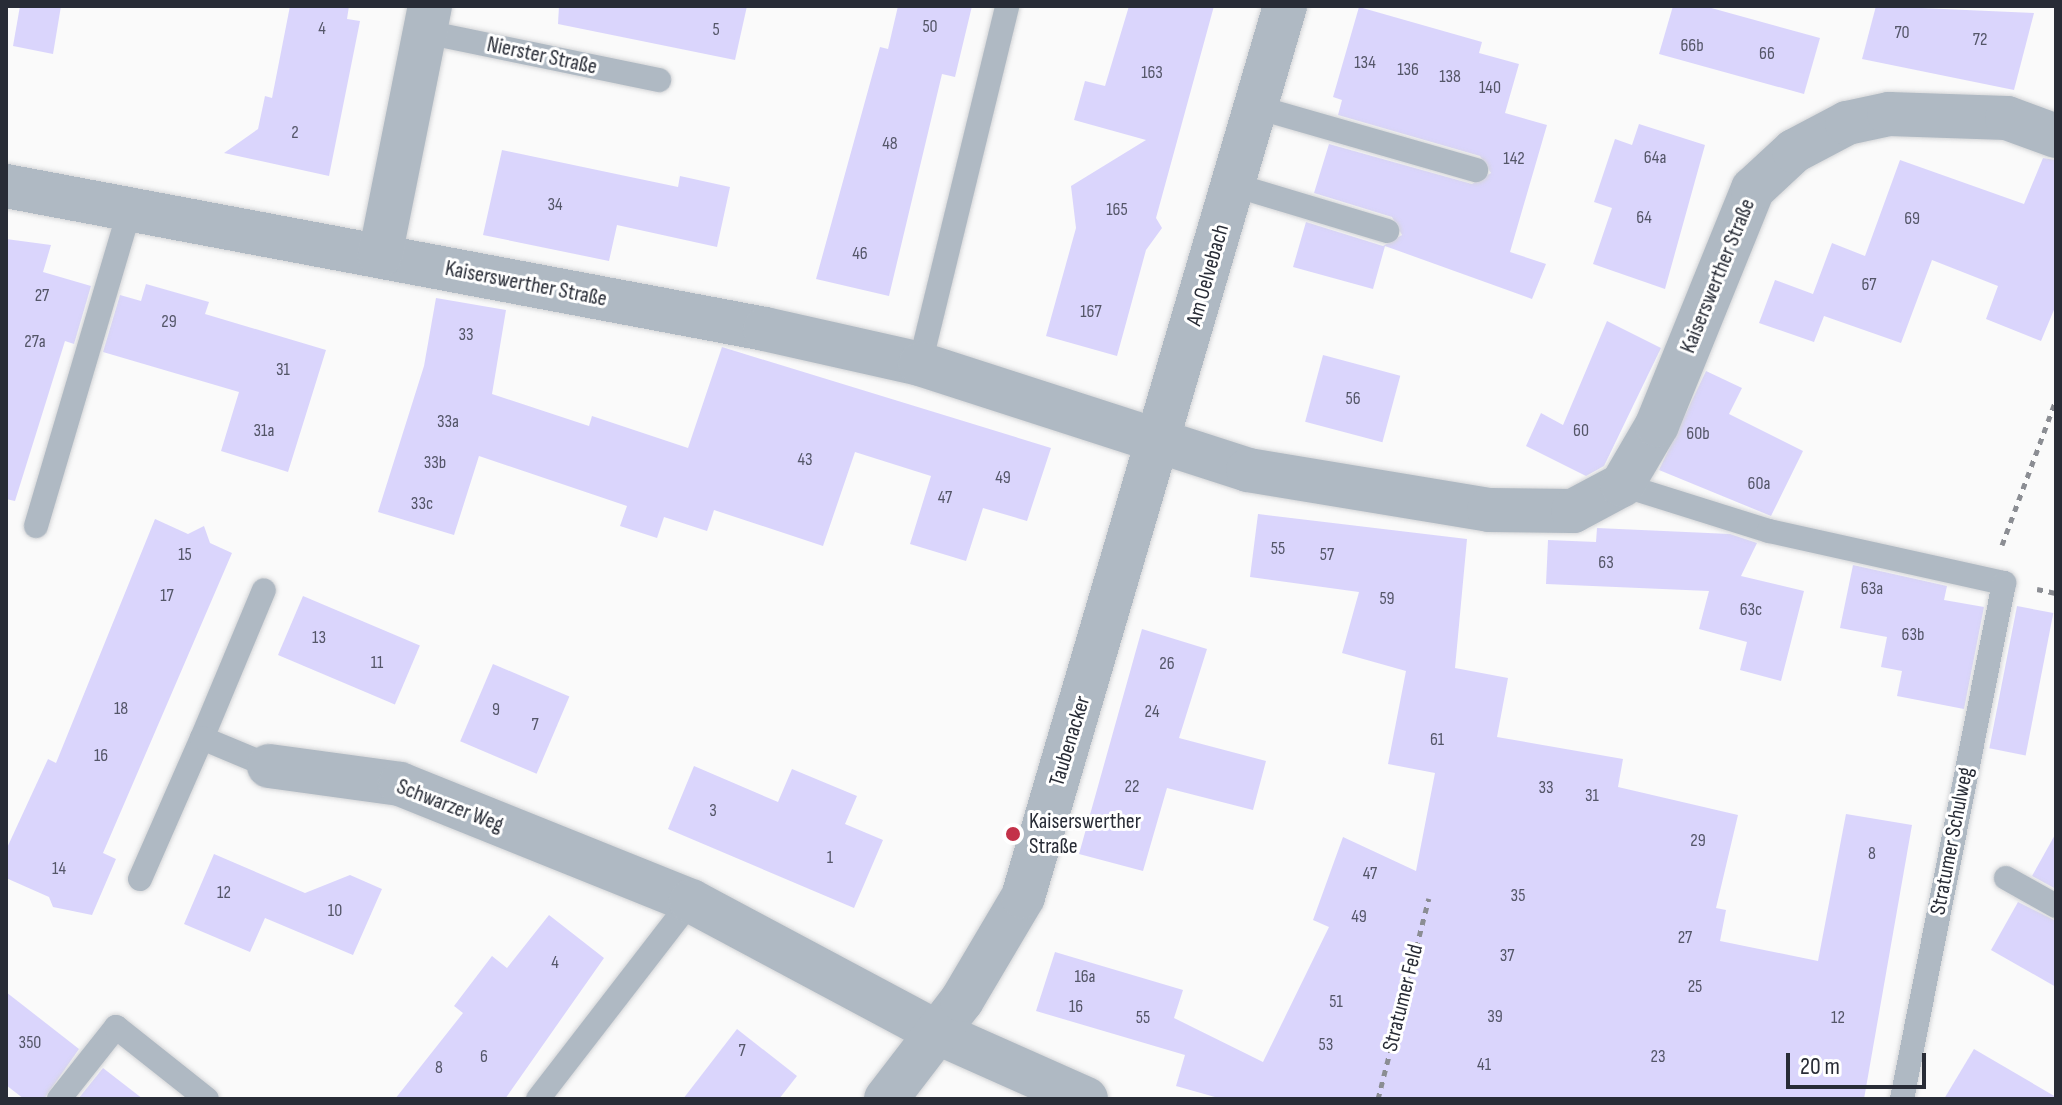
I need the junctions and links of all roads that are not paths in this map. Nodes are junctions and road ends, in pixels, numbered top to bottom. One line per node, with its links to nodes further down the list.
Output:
1 (1007, 6): 13 (lane)
2 (1285, 6): 5 (street, Am Oelvebach)
3 (428, 19): 4 (lane, Nierster Straße); 12 (street, Nierster Straße)
4 (659, 80)
5 (1256, 107): 7 (lane); 8 (street, Am Oelvebach)
6 (2054, 130): 15 (street, Kaiserswerther Straße)
7 (1476, 170)
8 (1234, 185): 11 (lane); 14 (street, Am Oelvebach)
9 (6, 186): 10 (street, Kaiserswerther Straße)
10 (130, 209): 12 (street, Kaiserswerther Straße); 16 (lane)
11 (1387, 231)
12 (380, 256): 13 (street, Kaiserswerther Straße)
13 (920, 364): 14 (street, Kaiserswerther Straße)
14 (1161, 442): 15 (street, Kaiserswerther Straße); 24 (street, Taubenacker)
15 (1622, 485): 30 (lane, Stratumer Schulweg)
16 (36, 526)
17 (264, 590): 18 (lane)
18 (202, 738): 19 (lane, Schwarzer Weg); 21 (lane)
19 (269, 766): 22 (street, Schwarzer Weg)
20 (2006, 878): 23 (lane)
21 (140, 879)
22 (691, 901): 24 (street, Schwarzer Weg); 27 (lane)
23 (2056, 906)
24 (938, 1033): 28 (street, Taubenacker); 29 (street)
25 (59, 1099): 26 (lane)
26 (207, 1099)
27 (538, 1099)
28 (886, 1099)
29 (1086, 1099)
30 (1902, 1099)

